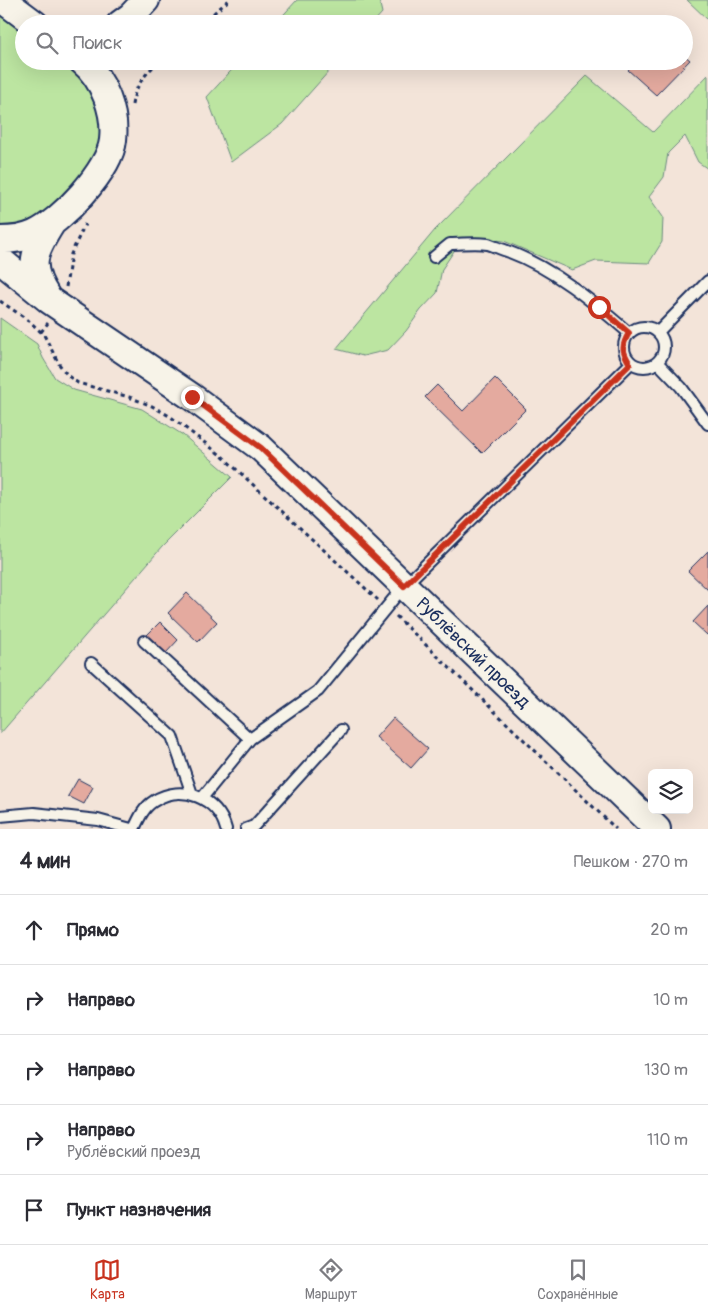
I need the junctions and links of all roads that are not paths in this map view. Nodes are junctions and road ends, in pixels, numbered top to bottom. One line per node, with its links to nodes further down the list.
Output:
1 (3, 0): 2 (street)
2 (23, 15)
3 (91, 70): 5 (street)
4 (109, 70): 5 (street)
5 (108, 97): 6 (street)
6 (52, 223): 7 (street); 11 (street)
7 (0, 240)
8 (434, 257): 13 (lane)
9 (0, 260): 11 (street, Рублёвский проезд)
10 (708, 281): 12 (lane)
11 (49, 300): 17 (street, Рублёвский проезд)
12 (658, 332): 13 (lane); 14 (lane)
13 (629, 333): 15 (lane)
14 (658, 363): 15 (lane); 16 (lane)
15 (630, 364): 17 (lane)
16 (708, 424)
17 (404, 586): 21 (lane); 27 (street, Рублёвский проезд)
18 (144, 641): 21 (lane)
19 (91, 663): 22 (lane)
20 (341, 730): 26 (lane)
21 (250, 739): 22 (lane)
22 (197, 796): 24 (lane); 25 (lane)
23 (0, 816): 24 (lane)
24 (132, 829)
25 (226, 829)
26 (246, 829)
27 (657, 829)

